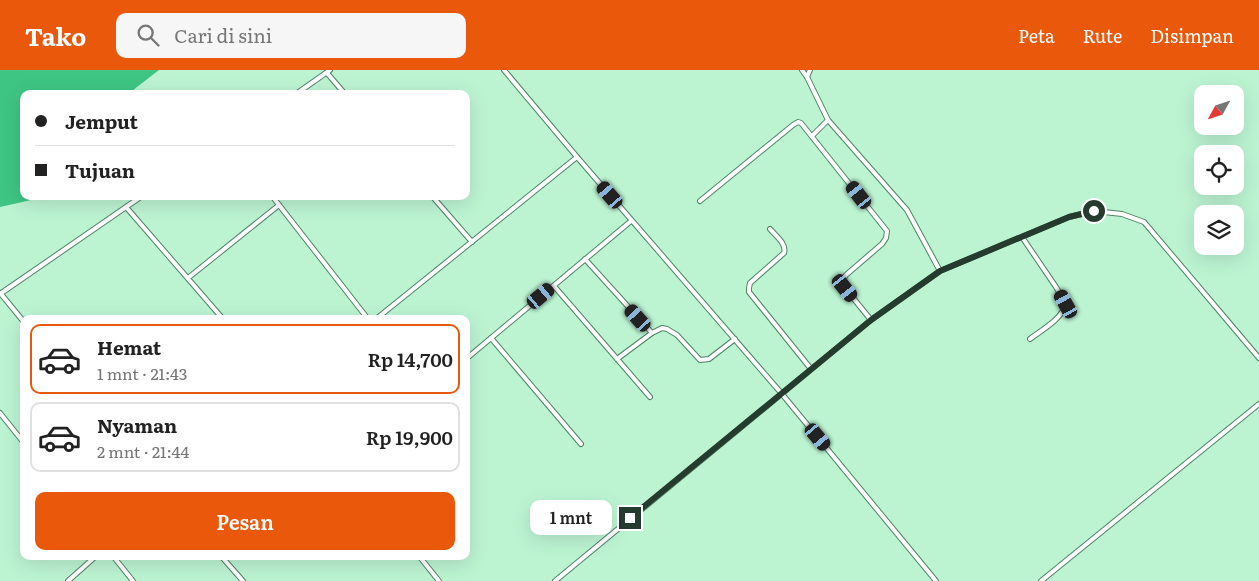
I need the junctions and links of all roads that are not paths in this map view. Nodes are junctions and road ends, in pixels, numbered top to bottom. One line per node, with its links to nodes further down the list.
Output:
1 (504, 70): 10 (lane)
2 (802, 70): 5 (lane)
3 (810, 70): 5 (lane)
4 (328, 71): 6 (lane); 7 (lane)
5 (807, 77): 8 (lane)
6 (302, 90)
7 (342, 90)
8 (828, 120): 9 (lane); 22 (lane)
9 (812, 136): 14 (lane); 30 (lane)
10 (577, 157): 17 (lane); 20 (lane)
11 (136, 200): 16 (lane)
12 (275, 200): 15 (lane)
13 (435, 200): 20 (lane)
14 (700, 201)
15 (279, 205): 23 (lane); 27 (lane)
16 (126, 207): 23 (lane); 25 (lane)
17 (631, 220): 21 (lane); 33 (lane)
18 (770, 229): 38 (lane)
19 (1022, 236): 22 (lane); 34 (lane); 36 (lane)
20 (472, 242): 28 (lane)
21 (585, 259): 24 (lane); 31 (lane)
22 (940, 271): 30 (lane)
23 (188, 278): 26 (lane)
24 (554, 286): 32 (lane); 37 (lane)
25 (0, 294): 29 (lane)
26 (220, 315)
27 (365, 315)
28 (383, 315)
29 (20, 317)
30 (871, 320): 38 (lane)
31 (652, 333): 33 (lane); 37 (lane)
32 (491, 338): 35 (lane); 44 (lane)
33 (734, 339): 39 (lane)
34 (1030, 339)
35 (470, 356)
36 (1259, 358)
37 (617, 359): 40 (lane)
38 (811, 369): 39 (lane)
39 (782, 394): 53 (lane); 54 (lane)
40 (650, 397)
41 (1259, 404): 55 (lane)
42 (0, 413): 43 (lane)
43 (20, 438)
44 (582, 444)
45 (92, 560): 49 (lane)
46 (116, 560): 50 (lane)
47 (225, 560): 51 (lane)
48 (422, 560): 52 (lane)
49 (68, 581)
50 (133, 581)
51 (243, 581)
52 (439, 581)
53 (555, 581)
54 (936, 581)
55 (1040, 581)

